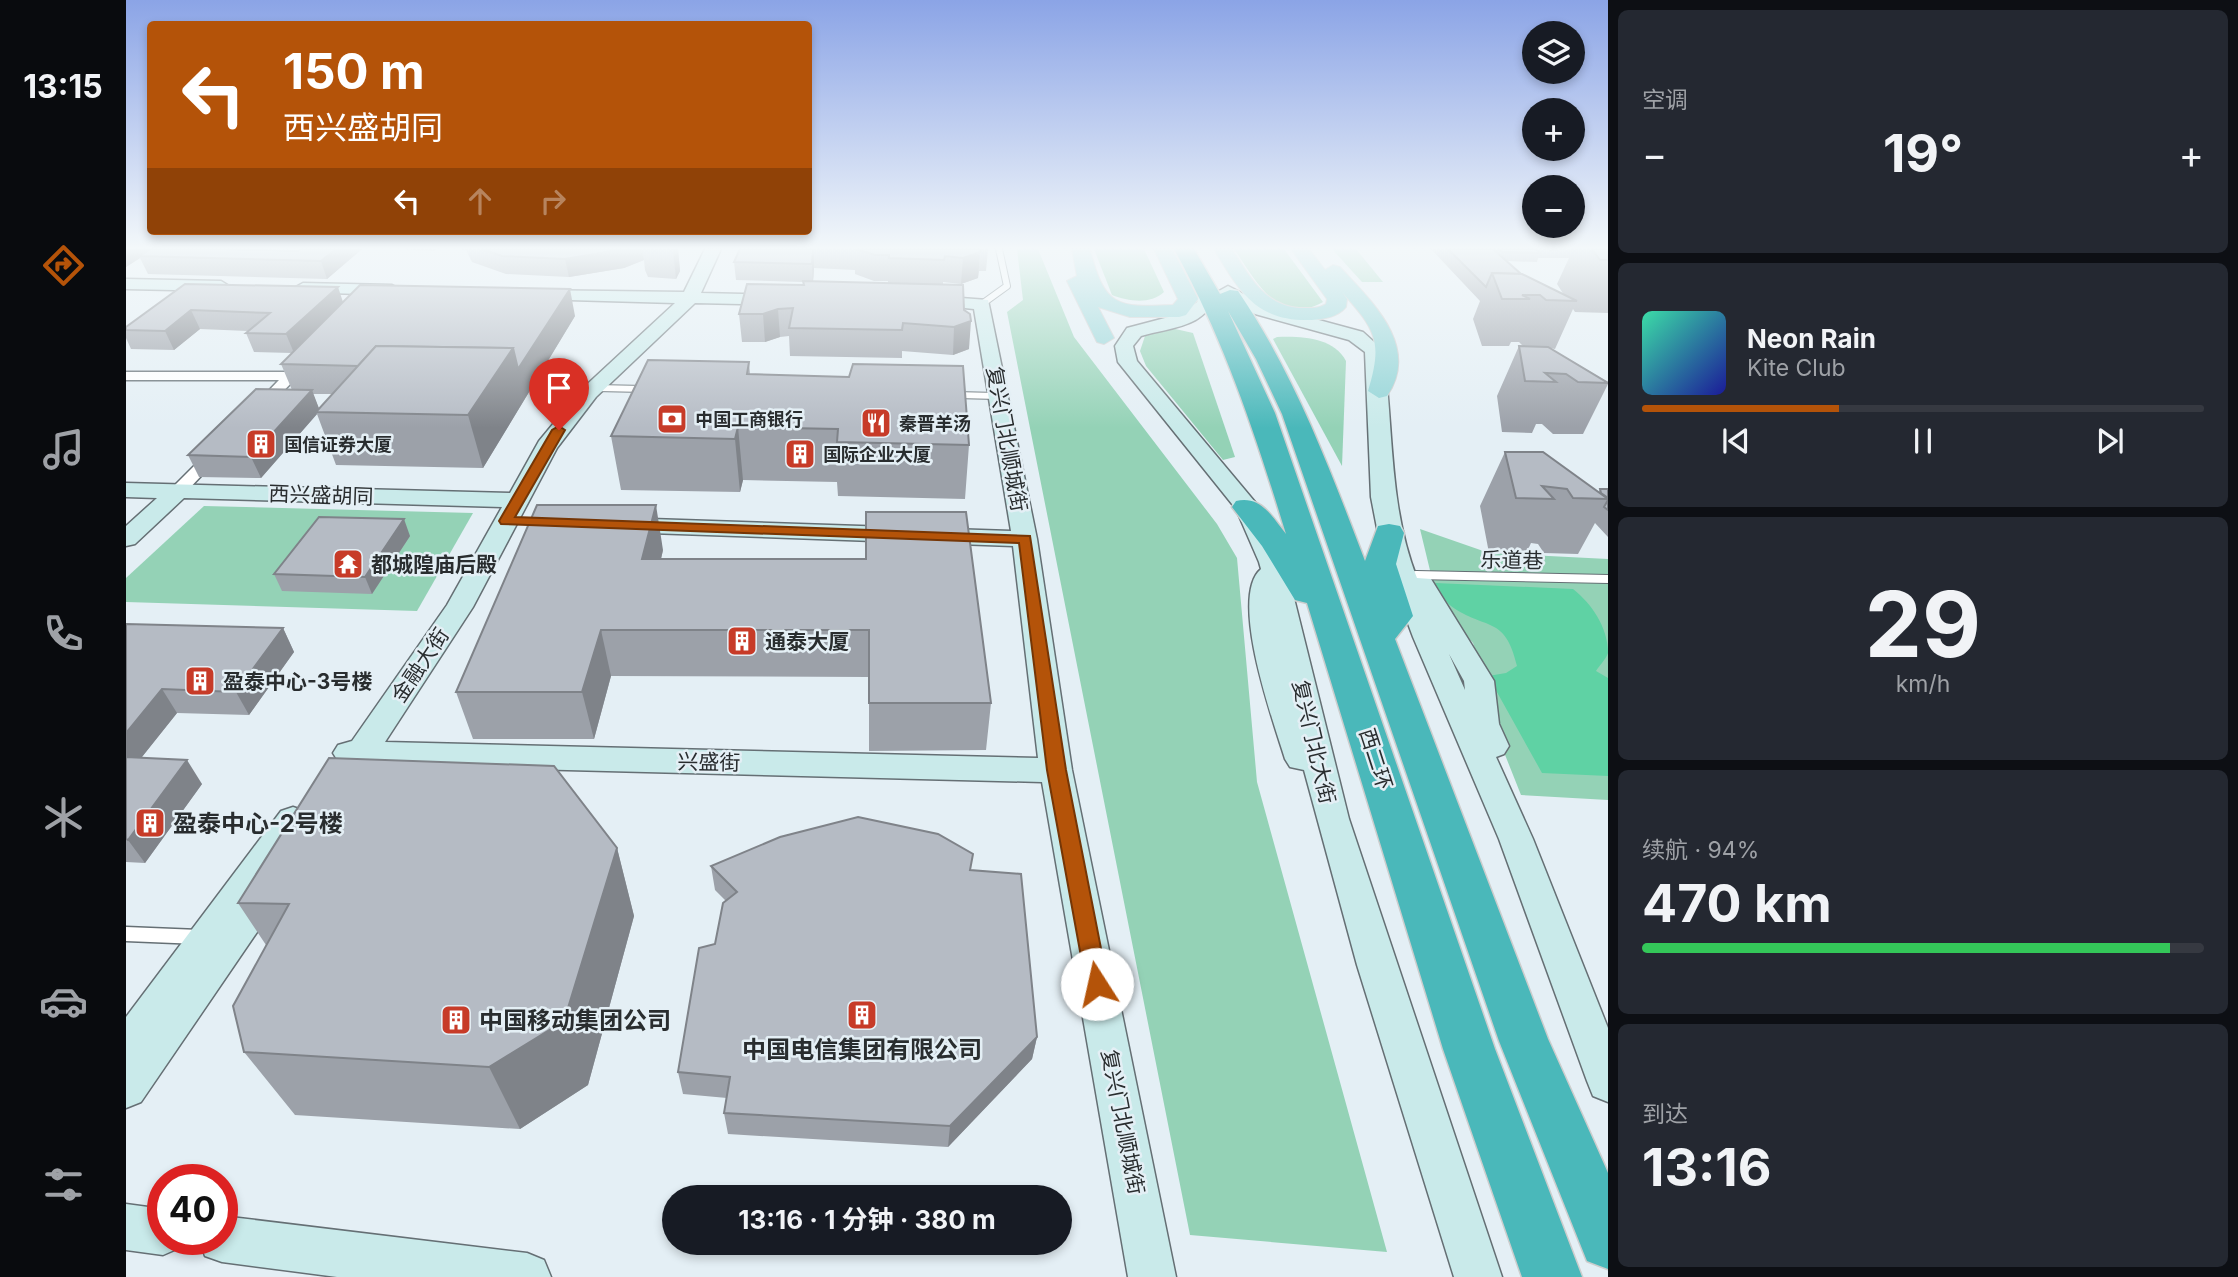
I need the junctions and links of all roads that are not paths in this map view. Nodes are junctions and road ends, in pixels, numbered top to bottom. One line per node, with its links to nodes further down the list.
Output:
1 (673, 309): 30 (street)
2 (674, 309): 20 (street)
3 (973, 309): 24 (street, 复兴门北顺城街)
4 (1089, 309): 17 (main road)
5 (1125, 309): 14 (main road)
6 (1181, 309): 14 (main road)
7 (1203, 309): 16 (street)
8 (1231, 309): 37 (highway, 西二环)
9 (1258, 309): 15 (street)
10 (1270, 309): 15 (main road)
11 (1275, 309): 12 (main road)
12 (1333, 309)
13 (1365, 309): 22 (main road)
14 (1179, 311): 16 (main road)
15 (1291, 319): 22 (street)
16 (1160, 324): 18 (street)
17 (1104, 338): 18 (street, 复兴门北大街)
18 (1128, 362): 29 (street, 复兴门北大街)
19 (126, 376): 25 (street)
20 (594, 388): 21 (lane); 30 (street)
21 (650, 389)
22 (1379, 391): 32 (street)
23 (946, 395): 24 (lane)
24 (999, 396): 34 (street, 复兴门北顺城街)
25 (253, 414)
26 (225, 443): 28 (street)
27 (126, 490): 28 (street, 西兴盛胡同)
28 (178, 491): 30 (street, 西兴盛胡同); 33 (street)
29 (1247, 507): 37 (highway); 52 (street, 复兴门北大街)
30 (514, 511): 38 (street)
31 (602, 524): 34 (street)
32 (1389, 533): 35 (street); 37 (highway); 40 (street)
33 (126, 539)
34 (1025, 539): 39 (street, 复兴门北顺城街)
35 (1416, 575): 36 (lane, 乐道巷); 40 (street)
36 (1608, 579)
37 (1357, 639): 48 (highway, 西二环); 53 (highway, 西二环)
38 (352, 753): 39 (street, 兴盛街); 42 (street)
39 (1056, 770): 51 (street, 复兴门北顺城街)
40 (1516, 839): 44 (street)
41 (126, 933): 42 (lane)
42 (219, 938): 43 (street); 45 (street)
43 (126, 1050)
44 (1607, 1078)
45 (126, 1087)
46 (126, 1227): 47 (street)
47 (147, 1230)
48 (1608, 1240)
49 (238, 1241): 50 (street)
50 (527, 1277)
51 (1152, 1277)
52 (1478, 1277)
53 (1552, 1277)

